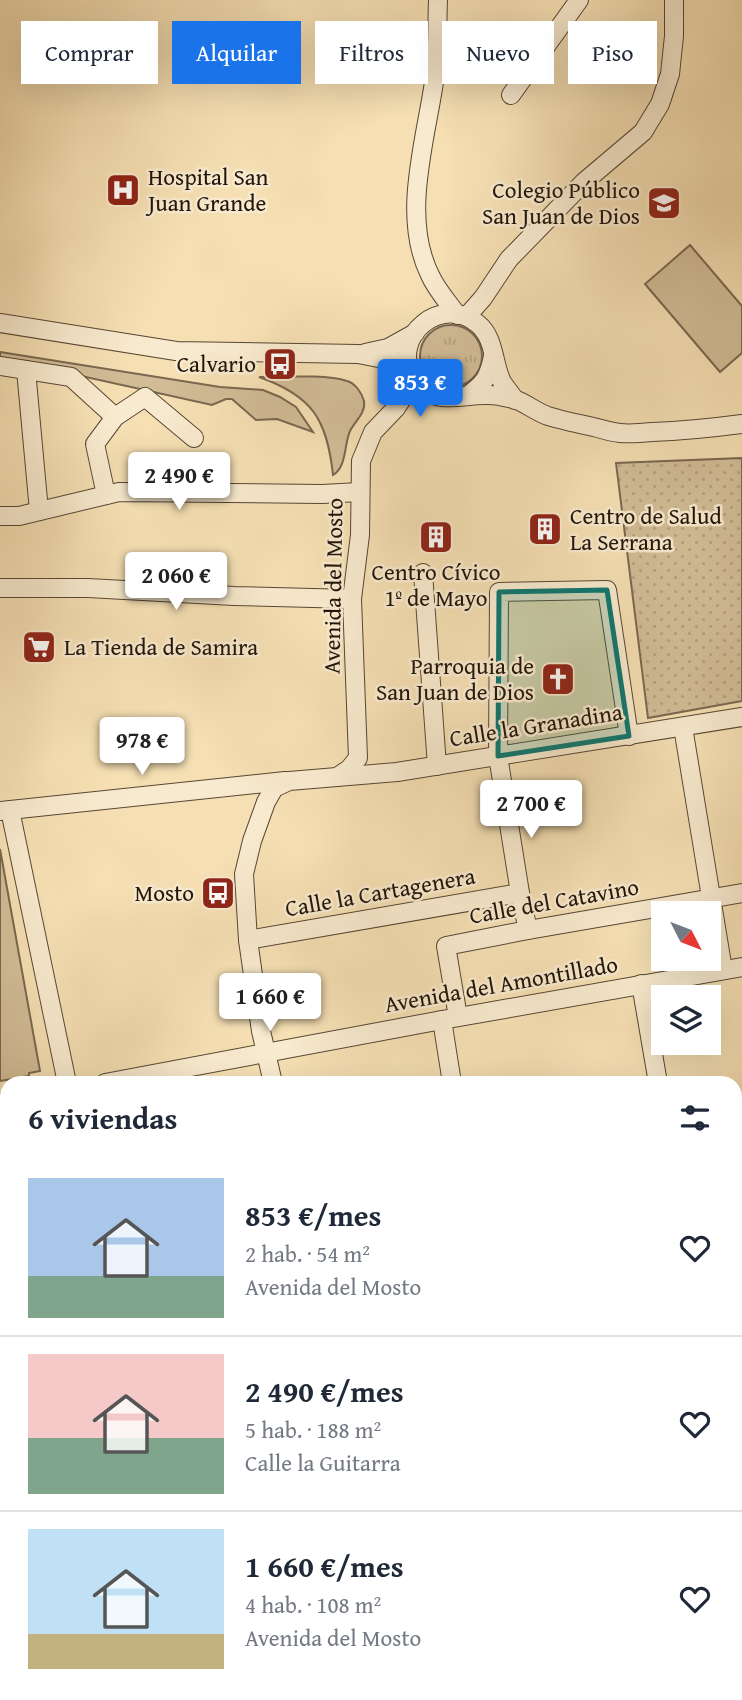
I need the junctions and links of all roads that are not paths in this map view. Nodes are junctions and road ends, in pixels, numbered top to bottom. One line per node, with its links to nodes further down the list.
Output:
1 (438, 0): 5 (street)
2 (579, 0): 4 (street)
3 (674, 0): 6 (street)
4 (511, 95)
5 (429, 275): 6 (street); 8 (street)
6 (462, 316): 8 (street); 10 (street)
7 (0, 323): 9 (street)
8 (418, 330): 9 (street); 12 (street)
9 (358, 354): 12 (street)
10 (493, 356): 15 (street); 16 (street)
11 (0, 366): 13 (street)
12 (410, 368): 14 (street); 17 (street, Avenida del Mosto)
13 (26, 370): 18 (street); 23 (street)
14 (434, 396): 15 (street); 17 (street, Avenida del Mosto)
15 (467, 396): 16 (street)
16 (515, 400): 19 (street)
17 (396, 408): 21 (street, Avenida del Mosto)
18 (115, 417): 20 (street); 22 (street)
19 (742, 424)
20 (194, 438)
21 (360, 492): 22 (street); 27 (street, Avenida del Mosto)
22 (106, 495): 23 (street)
23 (38, 511): 24 (street)
24 (0, 516)
25 (423, 573): 32 (street)
26 (0, 588): 27 (street)
27 (352, 599): 33 (street, Avenida del Mosto)
28 (742, 717): 29 (street, Calle la Granadina)
29 (683, 727): 30 (street, Calle la Granadina); 38 (street)
30 (629, 736): 31 (street, Calle la Granadina); 31 (street)
31 (498, 756): 32 (street, Calle la Granadina); 36 (street)
32 (437, 766): 33 (street, Calle la Granadina)
33 (337, 777): 34 (street)
34 (289, 781): 35 (street); 40 (street)
35 (5, 811): 46 (street)
36 (520, 893): 39 (street); 40 (street, Calle la Cartagenera)
37 (742, 893): 38 (street, Calle del Catavino)
38 (712, 899): 39 (street, Calle del Catavino); 42 (street)
39 (528, 930): 44 (street, Calle del Catavino)
40 (248, 940): 45 (street)
41 (742, 967): 42 (street, Avenida del Amontillado)
42 (723, 970): 43 (street, Avenida del Amontillado)
43 (640, 984): 44 (street, Avenida del Amontillado); 50 (street)
44 (450, 1018): 45 (street, Avenida del Amontillado); 49 (street)
45 (267, 1053): 47 (street, Avenida del Amontillado); 48 (street)
46 (64, 1076)
47 (143, 1076)
48 (272, 1076)
49 (452, 1076)
50 (657, 1076)

